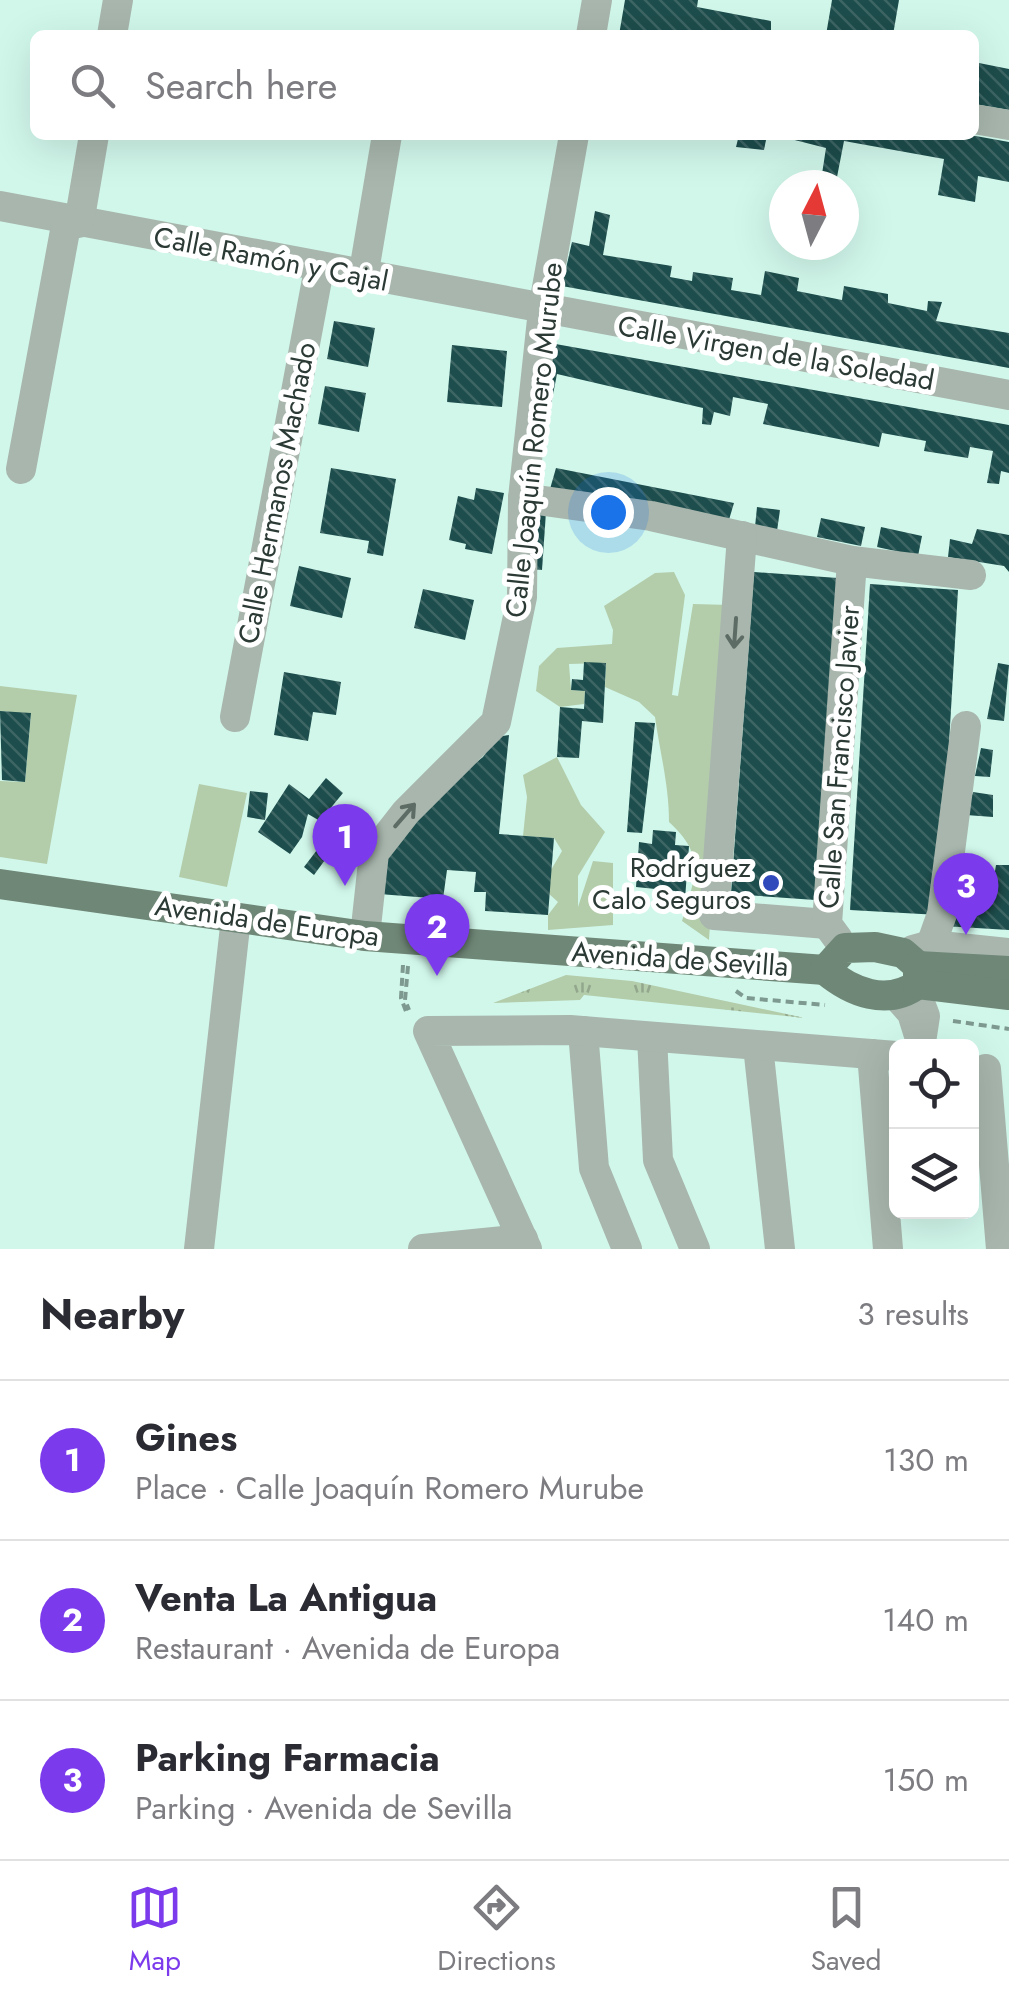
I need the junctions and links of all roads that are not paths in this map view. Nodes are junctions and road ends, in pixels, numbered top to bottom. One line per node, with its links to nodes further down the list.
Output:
1 (118, 0): 3 (street)
2 (597, 0): 4 (street)
3 (113, 30)
4 (592, 30)
5 (979, 120): 6 (street)
6 (1009, 125)
7 (93, 140): 11 (street)
8 (386, 140): 13 (street)
9 (573, 140): 14 (street, Calle Joaquín Romero Murube)
10 (0, 206): 11 (street, Calle Ramón y Cajal)
11 (73, 222): 12 (street, Calle Ramón y Cajal); 16 (street)
12 (319, 269): 13 (street, Calle Ramón y Cajal); 21 (street, Calle Hermanos Machado)
13 (362, 277): 14 (street, Calle Ramón y Cajal)
14 (543, 310): 15 (street, Calle Virgen de la Soledad); 17 (street, Calle Joaquín Romero Murube)
15 (1009, 395)
16 (21, 469)
17 (523, 498): 18 (street); 25 (street, Calle Joaquín Romero Murube, one-way to 17)
18 (742, 536): 19 (street); 26 (street, one-way to 26)
19 (852, 561): 20 (street); 26 (street, Calle San Francisco Javier)
20 (971, 575)
21 (235, 717)
22 (966, 726): 30 (street)
23 (0, 884): 24 (main road, Avenida de Europa)
24 (236, 918): 25 (main road, Avenida de Europa); 40 (street)
25 (365, 936): 27 (main road, Avenida de Europa)
26 (832, 947): 27 (main road, Avenida de Sevilla); 30 (main road, Avenida de Sevilla); 30 (main road)
27 (534, 948)
28 (1009, 953): 30 (street)
29 (1009, 971): 30 (main road)
30 (913, 972): 31 (main road); 34 (street)
31 (1009, 995)
32 (582, 1031): 33 (street); 39 (street); 42 (street)
33 (652, 1036): 35 (street); 43 (street)
34 (906, 1039)
35 (758, 1046): 36 (street); 44 (street)
36 (889, 1049)
37 (989, 1070): 46 (street)
38 (897, 1129): 45 (street)
39 (525, 1244): 41 (street)
40 (199, 1249)
41 (423, 1249)
42 (628, 1249)
43 (696, 1249)
44 (780, 1249)
45 (888, 1249)
46 (1000, 1249)

